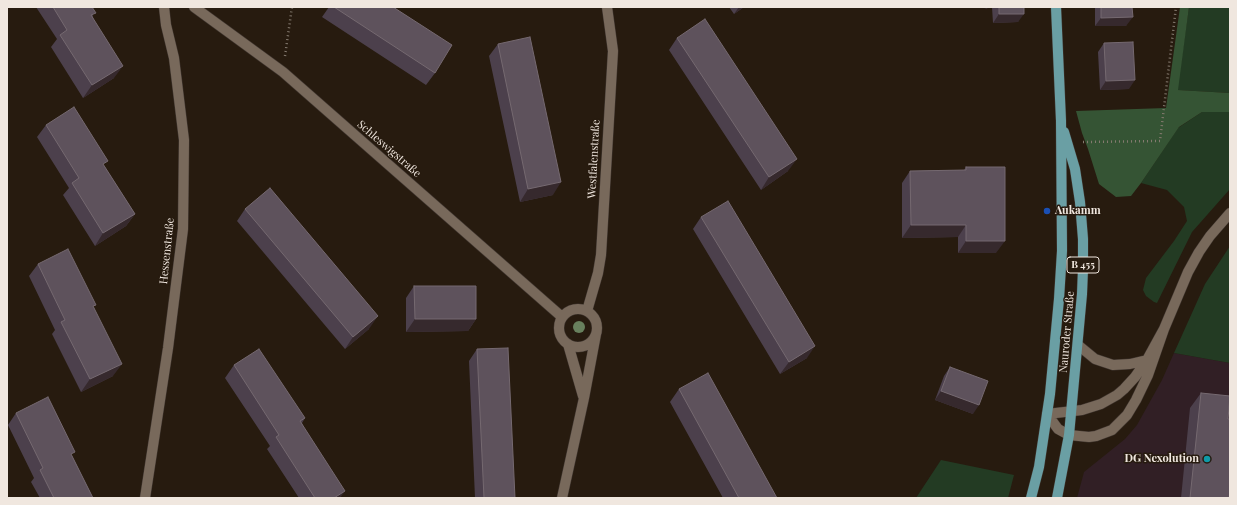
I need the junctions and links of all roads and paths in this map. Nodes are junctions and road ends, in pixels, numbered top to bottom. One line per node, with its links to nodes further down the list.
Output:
1 (164, 7): 22 (street, Hessenstraße)
2 (194, 7): 7 (street, Schleswigstraße)
3 (292, 7): 7 (path)
4 (607, 7): 11 (street, Westfalenstraße)
5 (1056, 7): 8 (main road, Nauroder Straße / B 455)
6 (1176, 7): 9 (path)
7 (283, 72): 12 (street, Schleswigstraße)
8 (1061, 120): 9 (main road, Nauroder Straße / B 455); 20 (main road, Nauroder Straße / B 455)
9 (1068, 142): 16 (main road, Nauroder Straße / B 455)
10 (1230, 212): 13 (street)
11 (587, 311): 12 (street); 14 (street)
12 (562, 317): 15 (street)
13 (1164, 329): 17 (street); 21 (street)
14 (596, 334): 15 (street); 18 (street)
15 (568, 344): 18 (street)
16 (1078, 345): 17 (street); 19 (main road, Nauroder Straße / B 455)
17 (1147, 360): 19 (street)
18 (584, 398): 23 (street)
19 (1071, 412): 20 (street); 21 (main road, Nauroder Straße / B 455)
20 (1047, 414): 21 (street); 24 (main road, Nauroder Straße / B 455)
21 (1069, 435): 25 (main road, Nauroder Straße / B 455)
22 (146, 498)
23 (562, 498)
24 (1031, 498)
25 (1057, 498)

